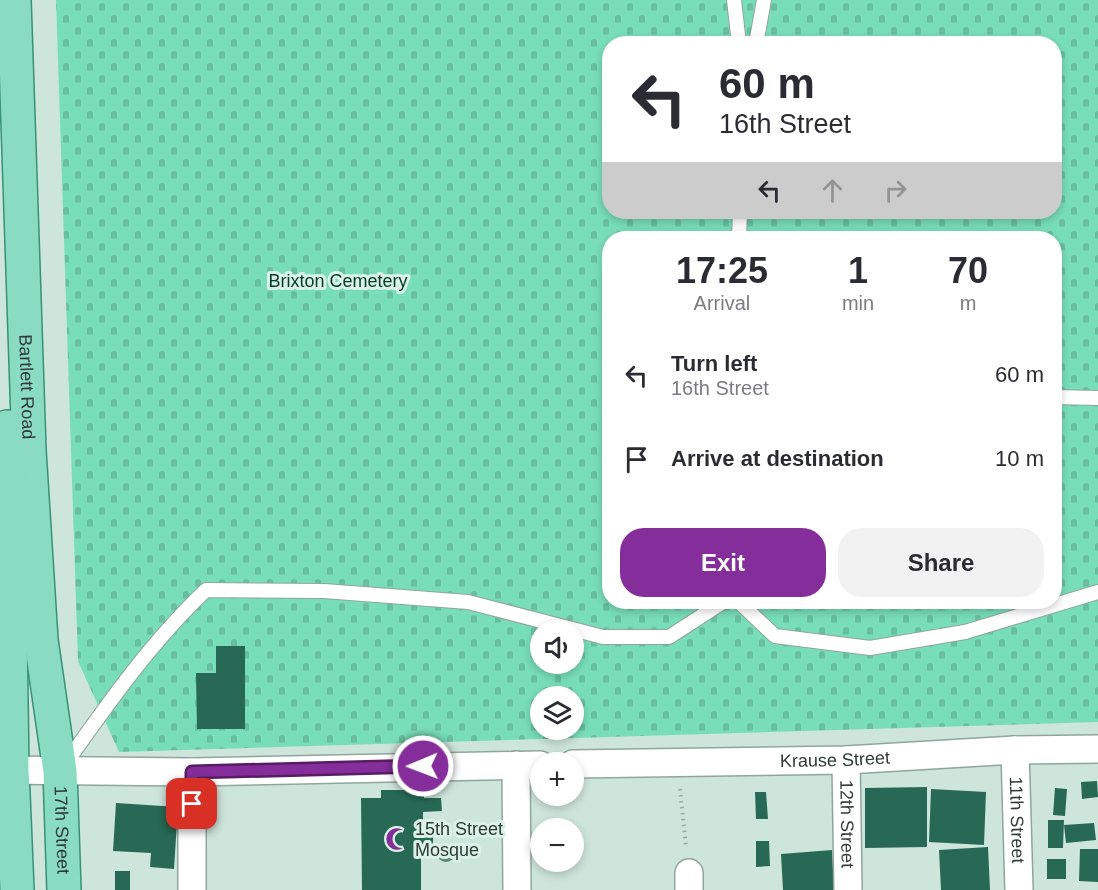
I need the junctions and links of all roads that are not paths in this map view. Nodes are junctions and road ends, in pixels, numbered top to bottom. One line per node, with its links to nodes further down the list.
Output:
1 (14, 0): 6 (main road, Bartlett Road)
2 (734, 0): 4 (lane)
3 (764, 0): 5 (lane)
4 (738, 36)
5 (759, 36)
6 (8, 55): 21 (main road, Bartlett Road)
7 (0, 138): 20 (main road, Bartlett Road)
8 (1062, 397): 9 (lane)
9 (1098, 398)
10 (1098, 592): 11 (lane)
11 (1062, 603)
12 (712, 609): 21 (lane)
13 (746, 609): 14 (lane)
14 (1041, 609)
15 (1098, 749): 16 (street, Krause Street)
16 (1015, 750): 17 (street, Krause Street); 28 (street, 11th Street)
17 (846, 760): 18 (street, Krause Street); 27 (street, 12th Street)
18 (584, 764)
19 (528, 765): 22 (street); 26 (street)
20 (6, 770): 21 (street); 23 (main road)
21 (60, 771): 22 (street); 24 (main road, 17th Street)
22 (192, 772): 25 (street)
23 (17, 890)
24 (64, 890)
25 (192, 890)
26 (517, 890)
27 (848, 890)
28 (1019, 890)

